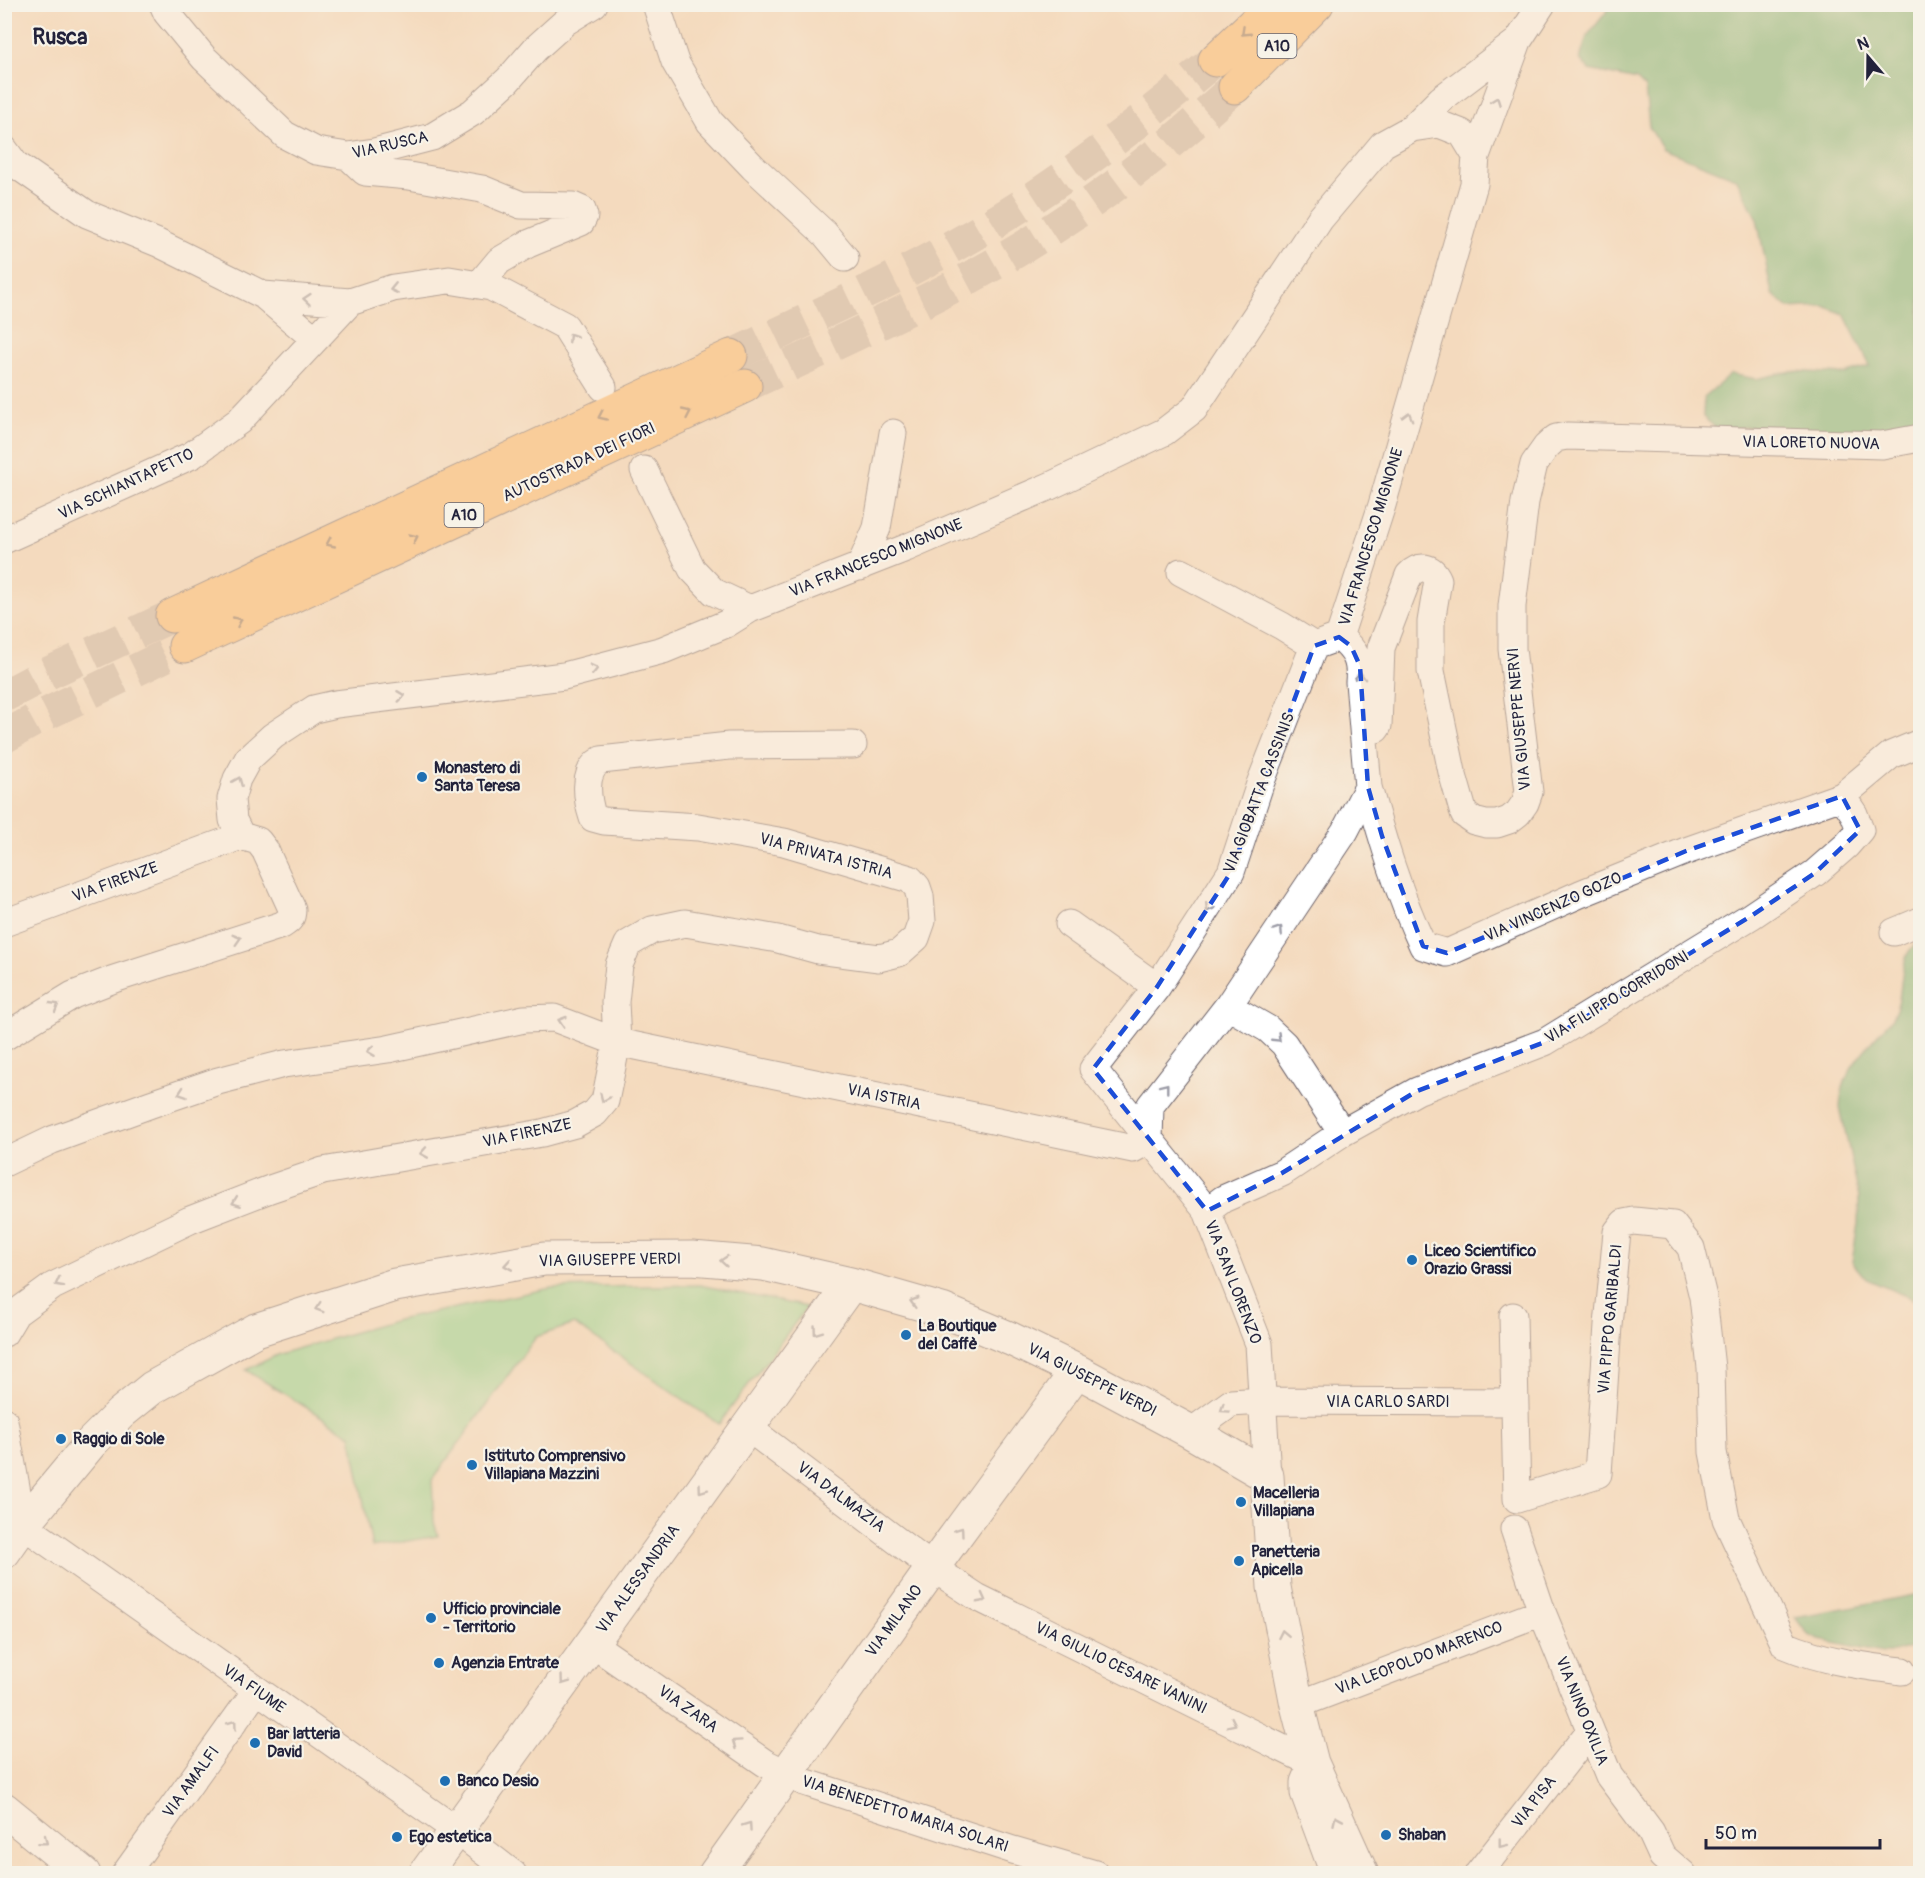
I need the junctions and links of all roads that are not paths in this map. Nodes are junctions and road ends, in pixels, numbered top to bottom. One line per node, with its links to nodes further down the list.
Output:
1 (163, 4): 12 (street, VIA RUSCA)
2 (594, 4): 12 (street, VIA RUSCA)
3 (657, 4): 14 (street)
4 (1274, 4): 8 (highway, A10, one-way to 8)
5 (1317, 4): 9 (highway, A10)
6 (1542, 4): 7 (street, VIA FRANCESCO MIGNONE)
7 (1518, 41): 10 (street, VIA FRANCESCO MIGNONE); 13 (street, VIA FRANCESCO MIGNONE, one-way to 7)
8 (1215, 60)
9 (1236, 87)
10 (1412, 128): 13 (street, VIA FRANCESCO MIGNONE); 27 (street, VIA FRANCESCO MIGNONE)
11 (4, 149): 16 (street)
12 (348, 156): 15 (street)
13 (1476, 156): 31 (street, VIA FRANCESCO MIGNONE, one-way to 13)
14 (845, 258)
15 (478, 285): 17 (street, one-way to 17); 21 (street, one-way to 15)
16 (263, 295): 17 (street, one-way to 16); 18 (street)
17 (350, 302): 18 (street)
18 (315, 339): 26 (street, VIA SCHIANTAPETTO)
19 (731, 356): 30 (highway, AUTOSTRADA DEI FIORI / A10, one-way to 30)
20 (745, 386): 32 (highway, AUTOSTRADA DEI FIORI / A10, one-way to 20)
21 (603, 387)
22 (893, 433): 27 (street)
23 (1920, 438): 24 (street, VIA LORETO NUOVA)
24 (1702, 440): 36 (street, VIA GIUSEPPE NERVI)
25 (644, 470): 29 (street)
26 (4, 540)
27 (860, 567): 29 (street, VIA FRANCESCO MIGNONE)
28 (1181, 572): 33 (street)
29 (750, 609): 39 (street, VIA FRANCESCO MIGNONE, one-way to 29)
30 (172, 616)
31 (1339, 637): 33 (street); 36 (street, VIA FRANCESCO MIGNONE, one-way to 31)
32 (185, 646)
33 (1314, 646): 44 (street, VIA GIOBATTA CASSINIS, one-way to 44)
34 (1920, 743): 38 (street)
35 (852, 745): 47 (street, VIA PRIVATA ISTRIA)
36 (1365, 752): 37 (street, VIA FRANCESCO MIGNONE)
37 (1368, 788): 38 (street, VIA VINCENZO GOZO); 45 (street, one-way to 37)
38 (1842, 796): 49 (street, VIA FILIPPO CORRIDONI)
39 (242, 836): 41 (street, VIA FIRENZE); 46 (street, one-way to 39)
40 (1920, 921): 43 (street)
41 (4, 923)
42 (1069, 924): 44 (street)
43 (1894, 932)
44 (1157, 987): 48 (street, VIA GIOBATTA CASSINIS)
45 (1228, 1006): 49 (street, one-way to 49); 50 (street, one-way to 45)
46 (4, 1037)
47 (617, 1041): 50 (street, VIA ISTRIA); 51 (street, one-way to 51); 55 (street, VIA FIRENZE, one-way to 55)
48 (1093, 1069): 50 (street, VIA SAN LORENZO)
49 (1342, 1133): 52 (street, VIA FILIPPO CORRIDONI)
50 (1149, 1140): 52 (street, VIA SAN LORENZO)
51 (4, 1163)
52 (1207, 1211): 57 (street, VIA SAN LORENZO)
53 (851, 1284): 56 (street, VIA GIUSEPPE VERDI, one-way to 53); 60 (street, VIA ALESSANDRIA, one-way to 60); 63 (street, VIA GIUSEPPE VERDI, one-way to 63)
54 (1513, 1316): 58 (street, VIA PIPPO GARIBALDI)
55 (4, 1333)
56 (1077, 1371): 61 (street, VIA GIUSEPPE VERDI); 66 (street, VIA MILANO, one-way to 56)
57 (1262, 1401): 58 (street, VIA CARLO SARDI); 61 (street, VIA CARLO SARDI, one-way to 61); 62 (street, VIA SAN LORENZO)
58 (1514, 1402): 69 (street, VIA PIPPO GARIBALDI)
59 (4, 1421): 63 (street)
60 (747, 1427): 66 (street, VIA DALMAZIA); 68 (street, VIA ALESSANDRIA, one-way to 68)
61 (1191, 1432): 62 (street, VIA GIUSEPPE VERDI)
62 (1267, 1476): 71 (street, VIA SAN LORENZO, one-way to 62)
63 (14, 1517): 65 (street, VIA GIUSEPPE VERDI); 70 (street, VIA FIUME)
64 (1514, 1529): 67 (street, VIA NINO OXILIA)
65 (4, 1552)
66 (933, 1568): 73 (street, VIA GIULIO CESARE VANINI, one-way to 73); 74 (street, VIA MILANO)
67 (1542, 1612): 71 (street, VIA LEOPOLDO MARENCO); 72 (street, VIA NINO OXILIA)
68 (591, 1643): 74 (street, VIA ZARA, one-way to 68); 76 (street, VIA ALESSANDRIA, one-way to 76)
69 (1902, 1671)
70 (256, 1691): 76 (street, VIA FIUME); 78 (street, VIA AMALFI, one-way to 70)
71 (1297, 1705): 73 (street, VIA SAN LORENZO)
72 (1590, 1731): 85 (street, VIA PISA, one-way to 85); 86 (street, VIA NINO OXILIA)
73 (1311, 1763): 83 (street, VIA SAN LORENZO); 84 (street, VIA SAN LORENZO, one-way to 73)
74 (785, 1773): 81 (street, VIA MILANO, one-way to 74); 82 (street, VIA BENEDETTO MARIA SOLARI)
75 (4, 1809): 77 (street, one-way to 77)
76 (456, 1830): 79 (street, VIA ALESSANDRIA); 80 (street, VIA FIUME)
77 (84, 1874)
78 (125, 1874)
79 (424, 1874)
80 (513, 1874)
81 (715, 1874)
82 (1095, 1874)
83 (1334, 1874)
84 (1362, 1874)
85 (1478, 1874)
86 (1683, 1874)

